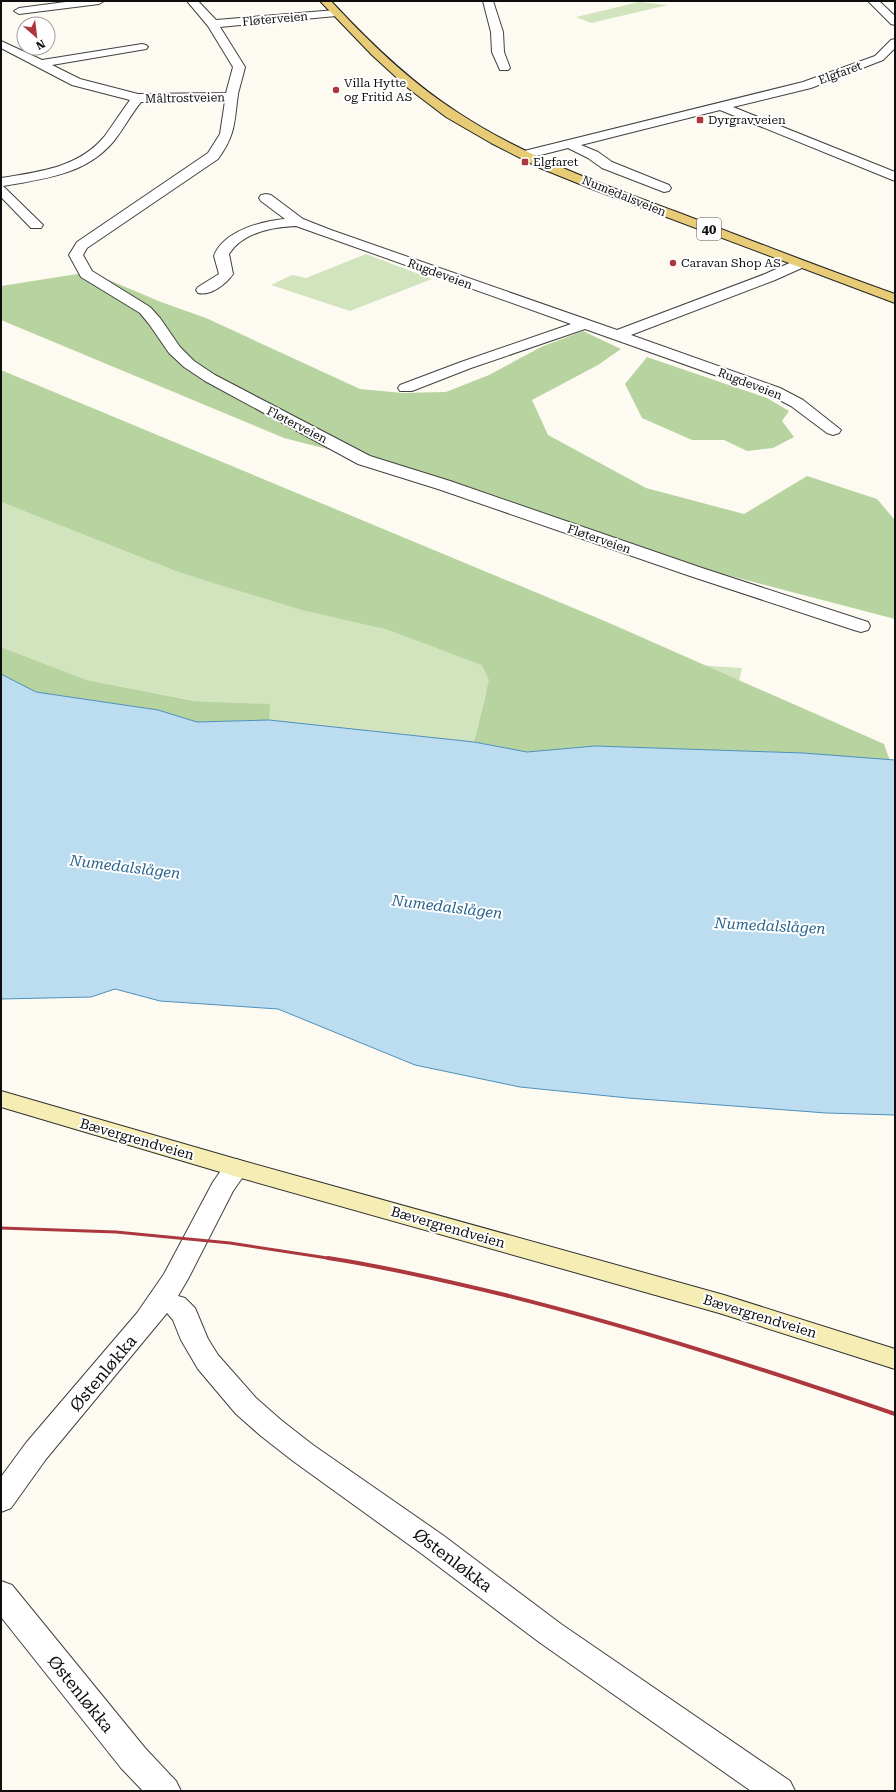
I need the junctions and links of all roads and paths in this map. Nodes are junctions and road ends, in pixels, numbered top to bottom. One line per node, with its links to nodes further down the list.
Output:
1 (99, 1): 6 (street)
2 (192, 1): 9 (street, Fløterveien)
3 (325, 1): 7 (main road, Numedalsveien / 40)
4 (488, 1): 14 (street)
5 (873, 1): 8 (street)
6 (19, 11)
7 (336, 13): 9 (street, Fløterveien); 19 (main road, Numedalsveien / 40)
8 (895, 22)
9 (213, 24): 15 (street, Fløterveien)
10 (895, 42): 17 (street, Elgfaret)
11 (1, 44): 13 (street, Måltrostveien)
12 (142, 47): 13 (street)
13 (40, 64): 16 (street, Måltrostveien)
14 (504, 68)
15 (232, 97): 16 (street, Måltrostveien); 34 (street, Fløterveien)
16 (138, 98): 21 (street, Måltrostveien)
17 (722, 107): 18 (street, Elgfaret); 20 (street)
18 (569, 144): 19 (street, Elgfaret); 22 (street)
19 (524, 155): 27 (main road, Numedalsveien / 40)
20 (895, 177)
21 (1, 182)
22 (664, 188)
23 (1, 189): 26 (street)
24 (266, 198): 25 (street, Rugdeveien)
25 (298, 222): 28 (street, Rugdeveien); 30 (street, Rugdeveien)
26 (36, 225)
27 (799, 264): 29 (main road, Numedalsveien / 40); 31 (street)
28 (203, 290)
29 (895, 299)
30 (583, 325): 31 (street, Rugdeveien); 32 (street)
31 (616, 336): 33 (street, Rugdeveien)
32 (406, 388)
33 (833, 430)
34 (860, 626)
35 (1, 1099): 36 (main road, Bævergrendveien)
36 (236, 1168): 37 (street, Østenløkka); 38 (main road, Bævergrendveien)
37 (160, 1302): 39 (street, Østenløkka); 42 (street, Østenløkka)
38 (895, 1359)
39 (1, 1500)
40 (1, 1594): 41 (street, Østenløkka)
41 (164, 1791)
42 (778, 1791)

